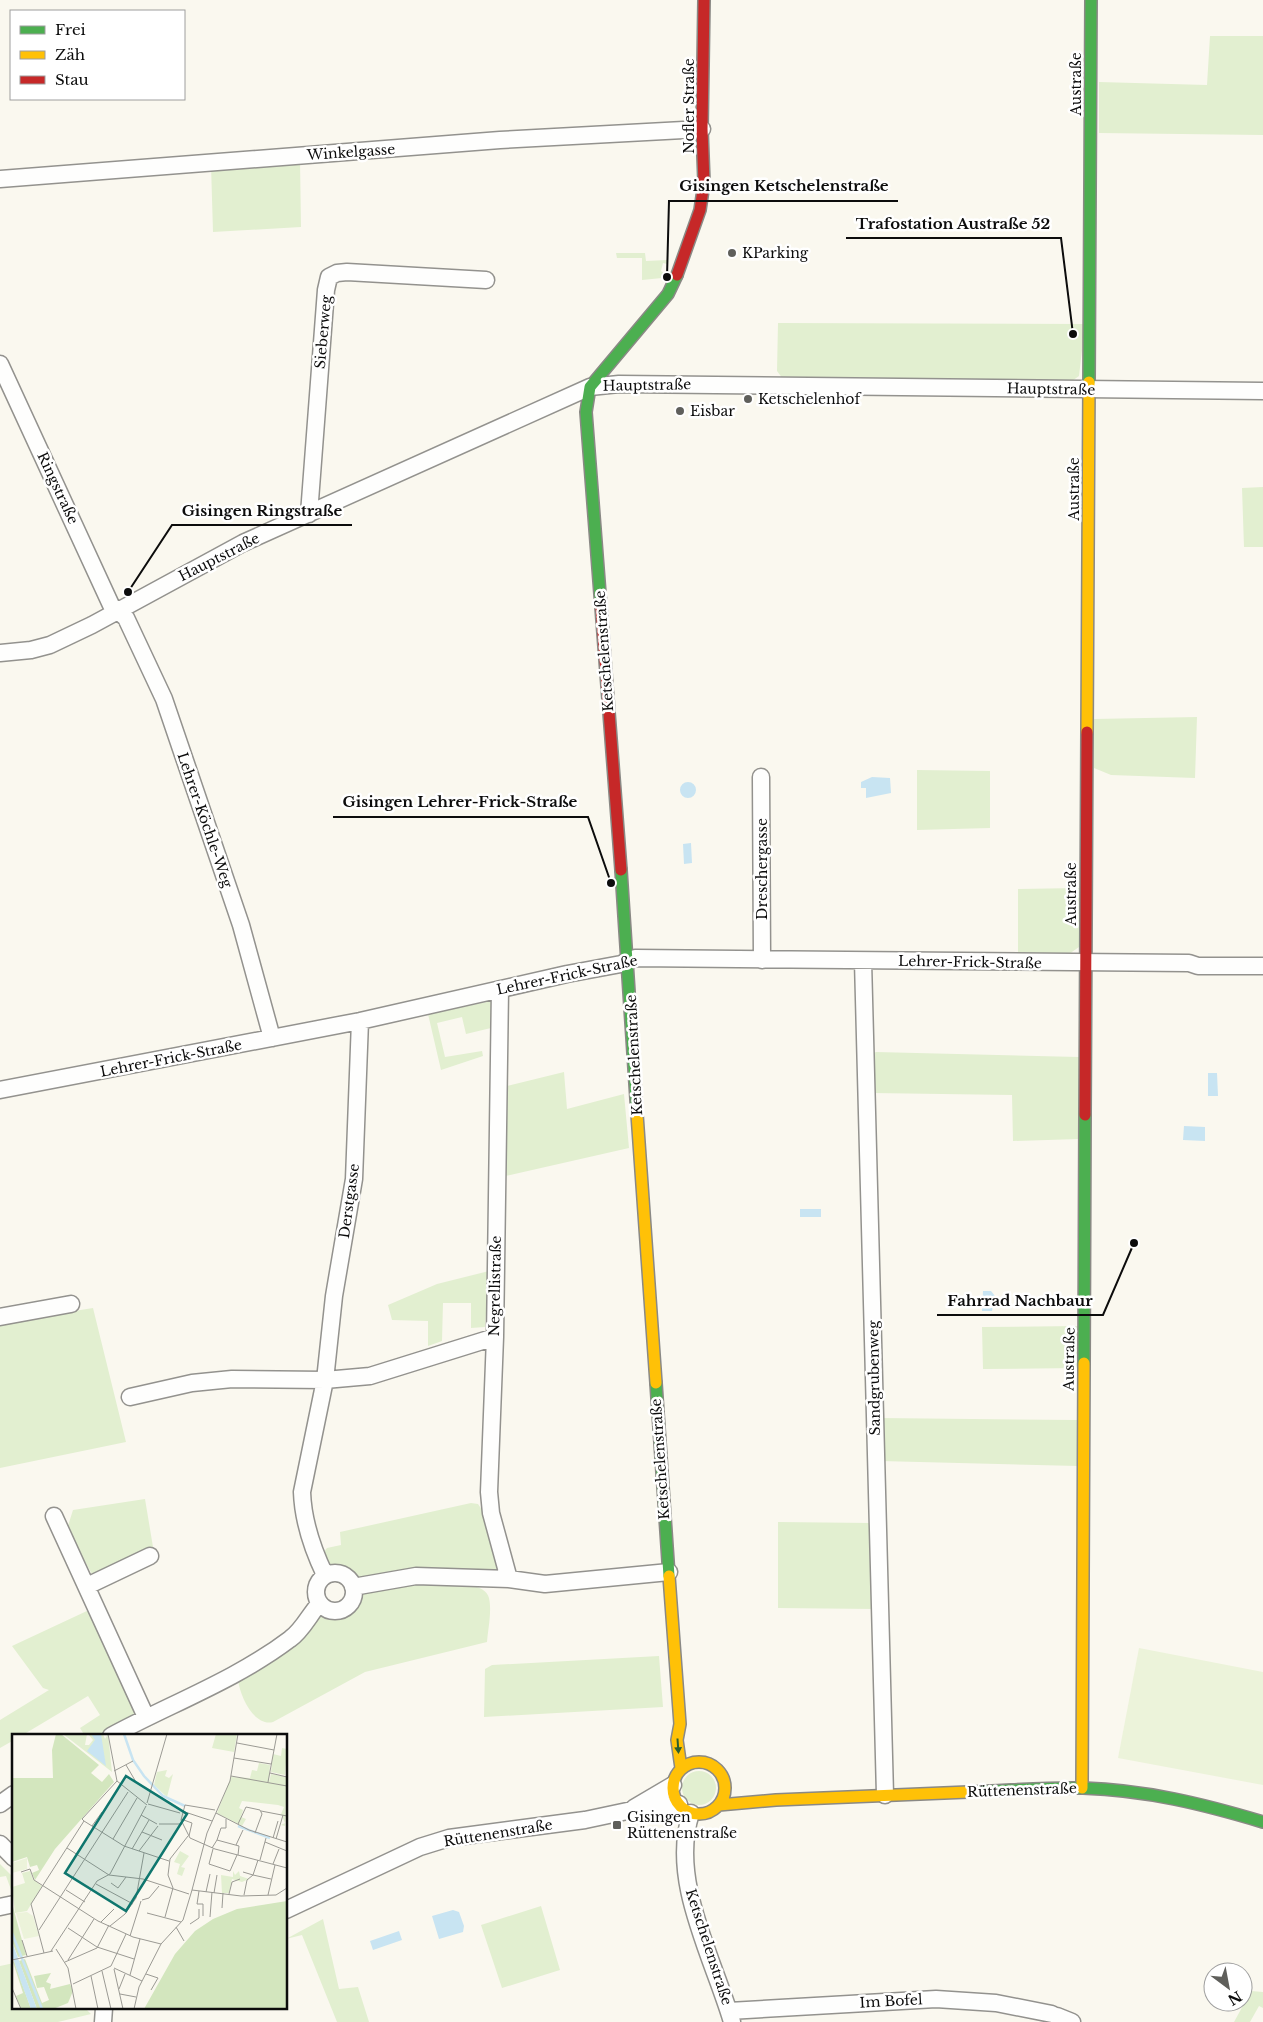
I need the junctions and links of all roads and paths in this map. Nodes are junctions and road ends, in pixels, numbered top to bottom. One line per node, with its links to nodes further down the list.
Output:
1 (704, 0): 3 (main road, Nofler Straße)
2 (1091, 0): 8 (main road, Austraße)
3 (702, 129): 4 (street, Winkelgasse); 7 (main road, Nofler Straße)
4 (0, 179)
5 (486, 280): 10 (street, Sieberweg)
6 (0, 364): 11 (street, Ringstraße)
7 (590, 387): 8 (street, Hauptstraße); 10 (street, Hauptstraße); 16 (main road, Ketschelenstraße)
8 (1090, 389): 9 (street, Hauptstraße); 17 (main road, Austraße)
9 (1263, 392)
10 (309, 514): 11 (street, Hauptstraße)
11 (118, 610): 12 (street, Hauptstraße); 21 (street, Lehrer-Köchle-Weg)
12 (0, 652)
13 (761, 777): 14 (street, Dreschergasse)
14 (762, 960): 15 (street, Lehrer-Frick-Straße); 16 (street, Lehrer-Frick-Straße)
15 (863, 961): 17 (street, Lehrer-Frick-Straße); 45 (street, Sandgrubenweg)
16 (628, 962): 19 (street, Lehrer-Frick-Straße); 30 (main road, Ketschelenstraße)
17 (1086, 963): 18 (street, Lehrer-Frick-Straße); 42 (main road, Austraße)
18 (1263, 966)
19 (500, 989): 20 (street, Lehrer-Frick-Straße); 25 (street, Negrellistraße)
20 (360, 1022): 21 (street, Lehrer-Frick-Straße); 26 (street, Derstgasse)
21 (272, 1038): 22 (street, Lehrer-Frick-Straße)
22 (0, 1090)
23 (72, 1304): 24 (street)
24 (0, 1317)
25 (494, 1337): 26 (street); 32 (street, Negrellistraße)
26 (325, 1380): 27 (street); 31 (street, Derstgasse)
27 (130, 1396)
28 (54, 1516): 33 (street)
29 (150, 1556): 33 (street)
30 (669, 1572): 32 (street); 37 (main road, Ketschelenstraße)
31 (325, 1576): 34 (street); 35 (street)
32 (508, 1580): 34 (street)
33 (87, 1586): 36 (street)
34 (353, 1587): 35 (street)
35 (319, 1604): 36 (street)
36 (146, 1717): 38 (street)
37 (680, 1724): 39 (main road); 40 (main road, Ketschelenstraße, one-way to 40)
38 (115, 1734)
39 (689, 1736)
40 (682, 1768): 41 (main road); 48 (main road)
41 (673, 1785): 49 (main road); 50 (street, Rüttenenstraße)
42 (1082, 1788): 45 (main road, Rüttenenstraße); 51 (main road, Rüttenenstraße)
43 (750, 1791): 46 (main road, Rüttenenstraße)
44 (12, 1795): 47 (street)
45 (885, 1795): 46 (main road, Rüttenenstraße)
46 (776, 1800): 48 (main road, Rüttenenstraße)
47 (0, 1804)
48 (718, 1805): 49 (main road)
49 (685, 1808): 50 (street, Rüttenenstraße); 55 (street, Ketschelenstraße)
50 (632, 1810): 54 (street, Rüttenenstraße)
51 (1263, 1822)
52 (0, 1844): 53 (street)
53 (12, 1856)
54 (288, 1909)
55 (731, 2016): 56 (street, Im Bofel)
56 (1060, 2017)

